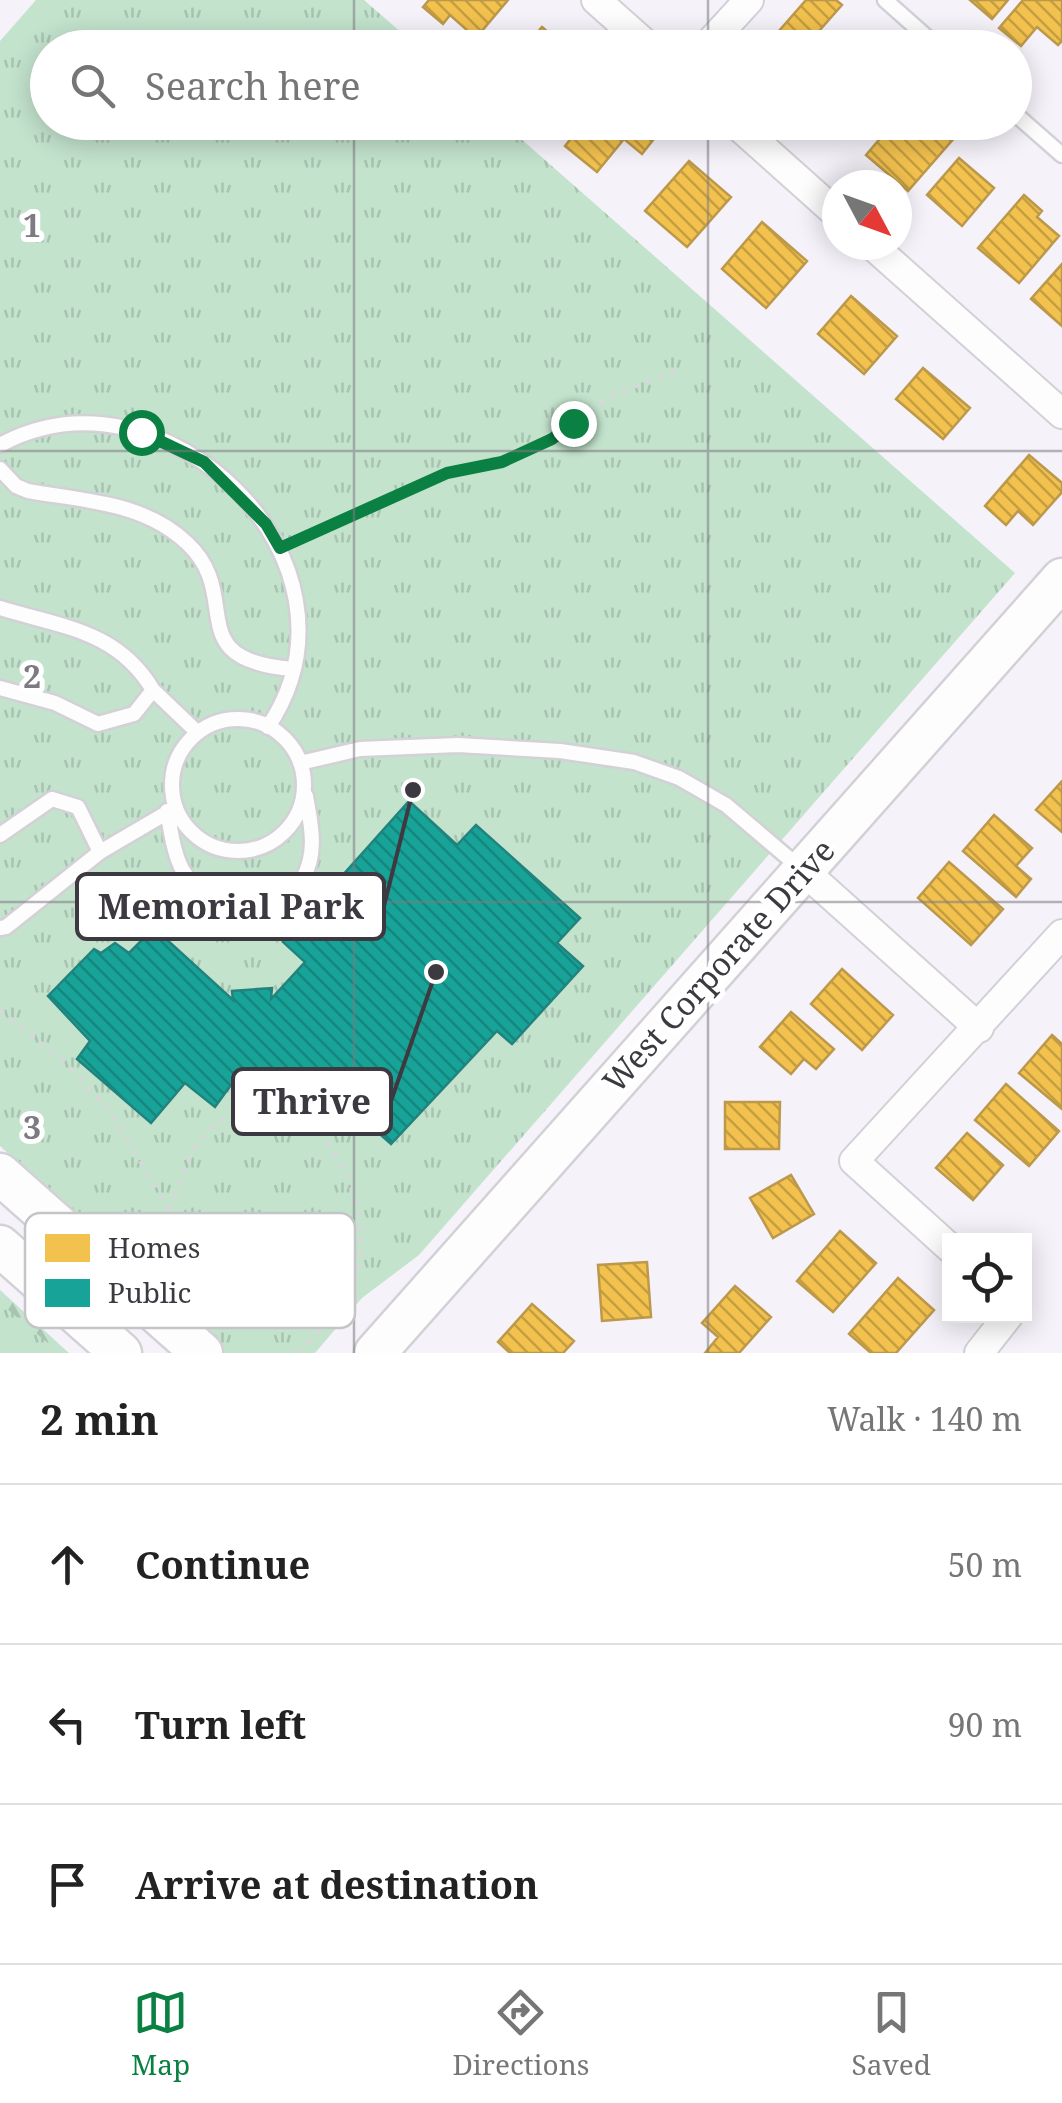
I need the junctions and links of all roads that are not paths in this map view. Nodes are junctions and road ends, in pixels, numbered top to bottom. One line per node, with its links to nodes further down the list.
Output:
1 (596, 0): 4 (street)
2 (749, 0): 5 (street)
3 (885, 0): 6 (lane)
4 (630, 30)
5 (722, 30)
6 (919, 30)
7 (1032, 129): 9 (lane)
8 (754, 140): 10 (street)
9 (1062, 155)
10 (822, 201)
11 (889, 260): 12 (street)
12 (1062, 414)
13 (0, 445): 17 (lane)
14 (0, 469): 17 (lane)
15 (1062, 579): 27 (street, West Corporate Drive)
16 (0, 608): 19 (lane)
17 (293, 669): 20 (lane)
18 (0, 688): 19 (lane)
19 (153, 690): 21 (lane)
20 (268, 727): 21 (lane); 22 (lane)
21 (197, 732): 24 (lane)
22 (300, 763): 23 (lane); 27 (lane)
23 (305, 788): 24 (lane); 24 (lane)
24 (171, 809): 26 (lane)
25 (0, 835): 26 (lane)
26 (100, 852): 28 (lane)
27 (804, 870): 30 (street); 38 (street, West Corporate Drive)
28 (0, 928)
29 (1062, 934): 30 (street)
30 (979, 1028): 33 (street)
31 (0, 1174): 32 (street)
32 (49, 1213)
33 (942, 1241)
34 (0, 1246): 35 (street)
35 (25, 1268)
36 (1003, 1323): 40 (street)
37 (93, 1328): 39 (street)
38 (388, 1344)
39 (121, 1353)
40 (979, 1353)

